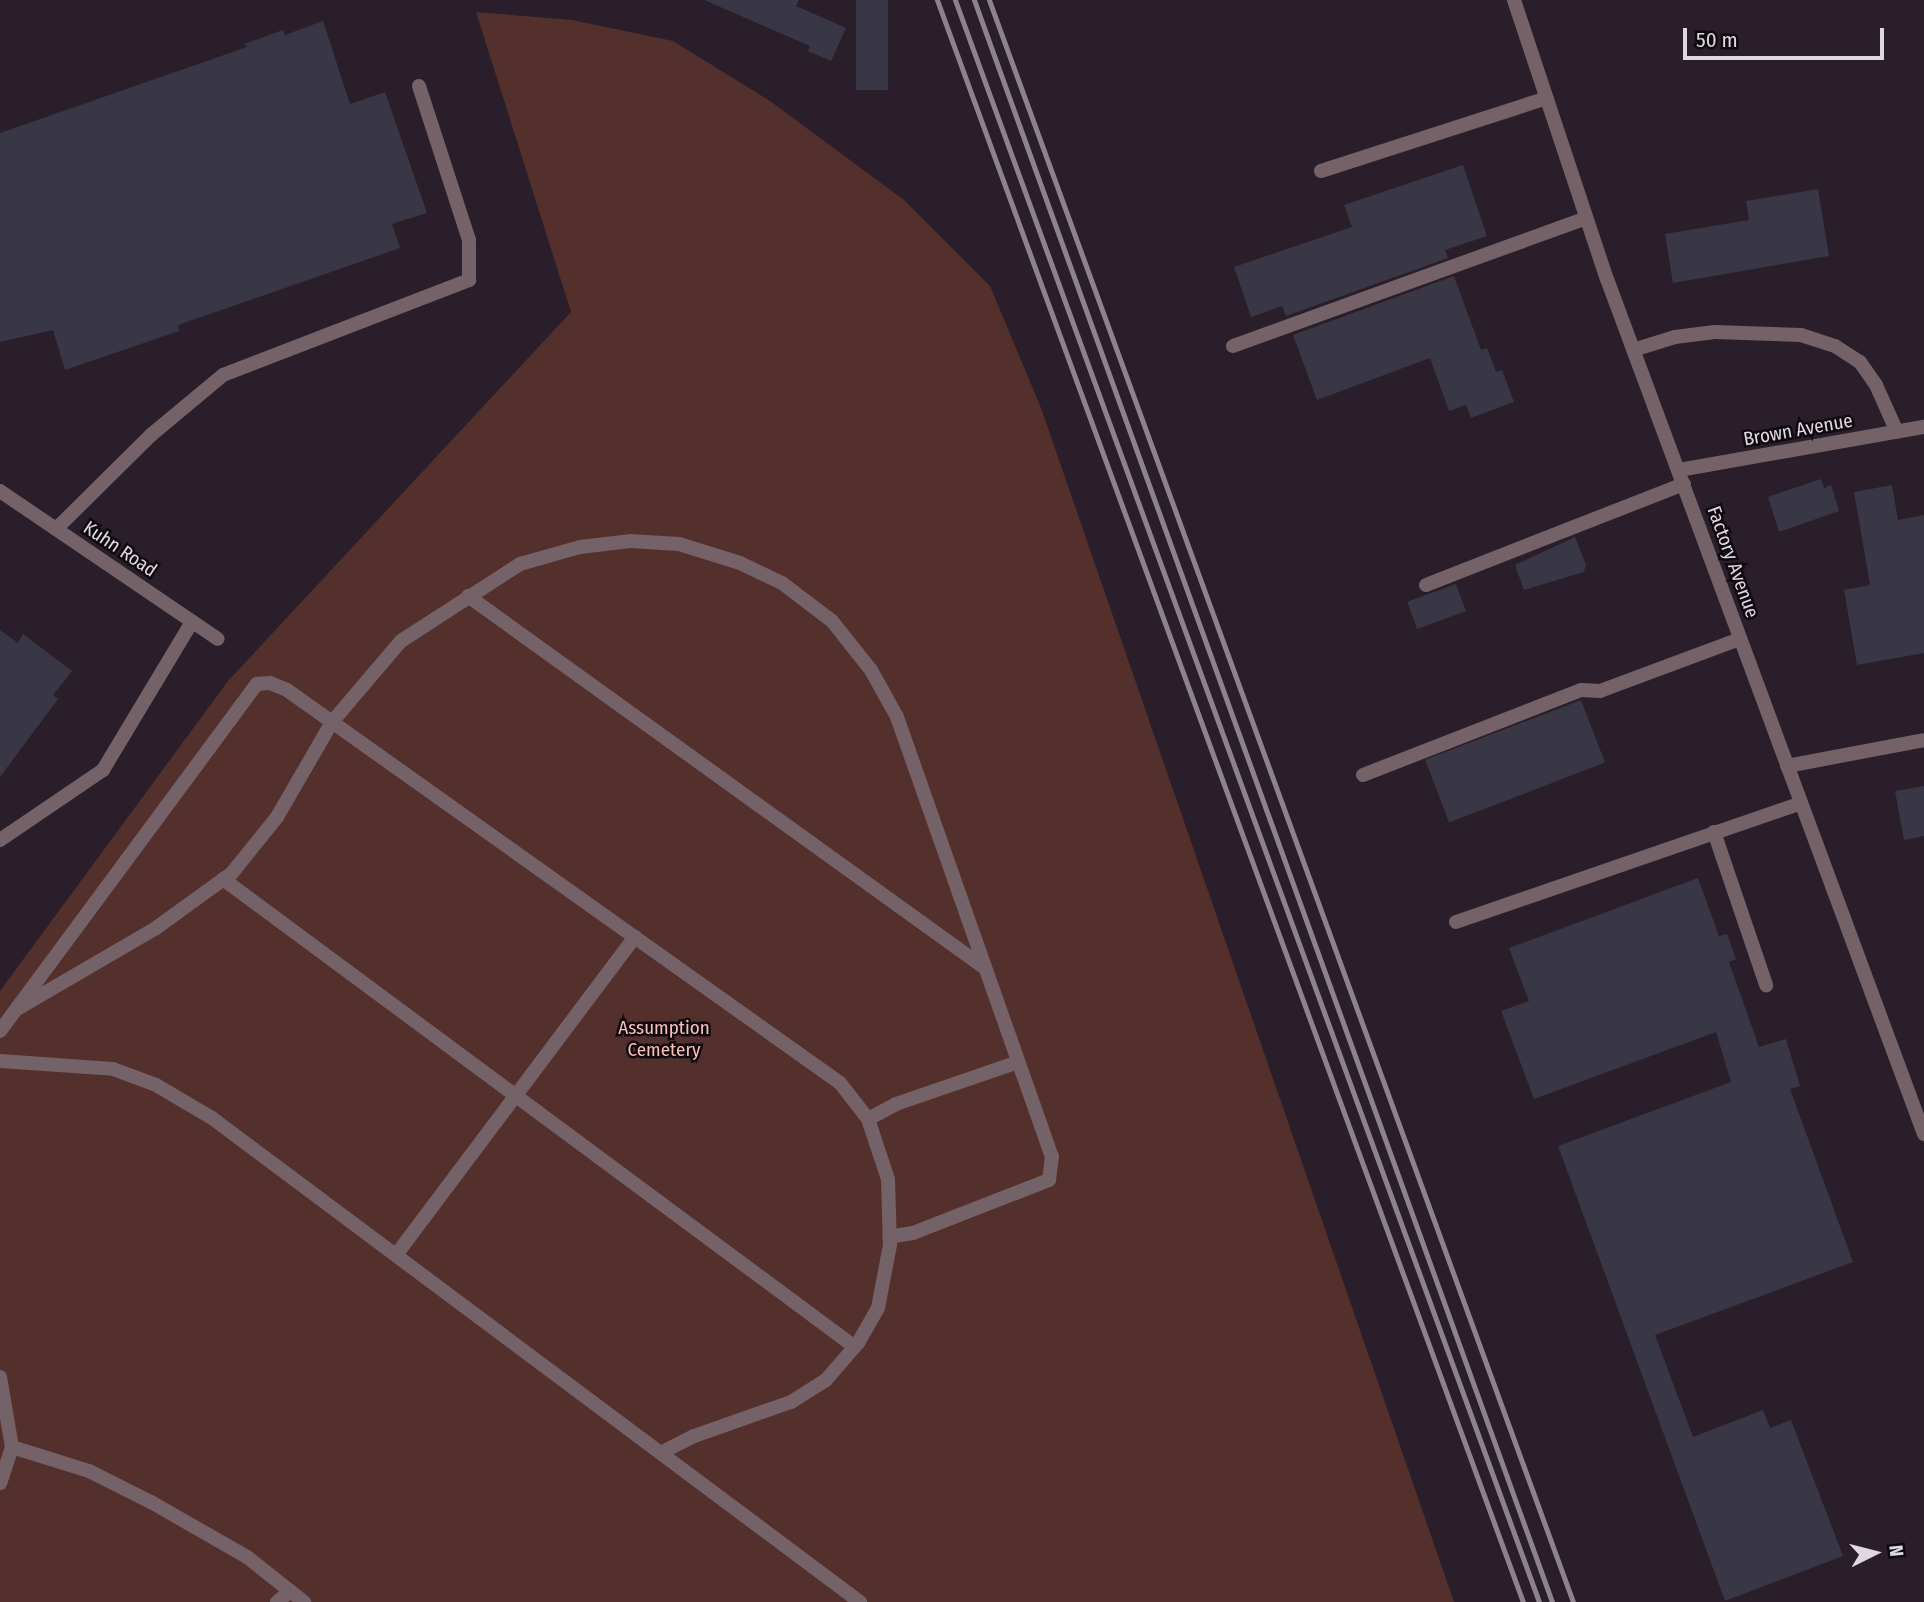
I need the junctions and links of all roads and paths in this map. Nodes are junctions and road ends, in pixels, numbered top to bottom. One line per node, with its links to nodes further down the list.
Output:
1 (1514, 0): 3 (street, Factory Avenue)
2 (419, 86): 12 (street)
3 (1547, 99): 4 (street); 5 (street, Factory Avenue)
4 (1321, 172)
5 (1586, 218): 6 (street); 7 (street, Factory Avenue)
6 (1233, 346)
7 (1633, 351): 9 (street); 10 (street, Factory Avenue)
8 (1924, 427): 9 (street, Brown Avenue)
9 (1896, 432): 10 (street, Brown Avenue)
10 (1681, 477): 13 (street, Brown Avenue); 17 (street, Factory Avenue)
11 (0, 491): 12 (street, Kuhn Road)
12 (56, 529): 15 (street, Kuhn Road)
13 (1426, 584)
14 (468, 596): 18 (street); 28 (street); 28 (street)
15 (192, 622): 16 (street, Kuhn Road); 24 (street)
16 (218, 639)
17 (1740, 639): 20 (street, Factory Avenue); 21 (street)
18 (332, 722): 25 (street); 27 (street); 30 (street)
19 (1924, 740): 20 (street)
20 (1787, 766): 22 (street, Factory Avenue)
21 (1363, 775)
22 (1801, 803): 23 (street); 35 (street, Factory Avenue)
23 (1714, 832): 26 (street); 29 (street)
24 (0, 840)
25 (223, 879): 30 (street); 34 (street)
26 (1456, 922)
27 (635, 937): 34 (street); 36 (street)
28 (985, 968): 33 (street)
29 (1766, 985)
30 (17, 1009): 31 (street)
31 (0, 1031)
32 (0, 1060): 39 (street)
33 (1018, 1062): 36 (street); 38 (street)
34 (516, 1096): 39 (street); 40 (street)
35 (1918, 1099): 37 (street, Factory Avenue)
36 (868, 1119): 38 (street)
37 (1924, 1134)
38 (889, 1237): 40 (street)
39 (396, 1255): 43 (street)
40 (855, 1347): 43 (street)
41 (0, 1377): 42 (street)
42 (12, 1447): 44 (street); 45 (street)
43 (661, 1453): 48 (street)
44 (0, 1483)
45 (290, 1591): 46 (street); 47 (street)
46 (277, 1602)
47 (304, 1602)
48 (860, 1602)

